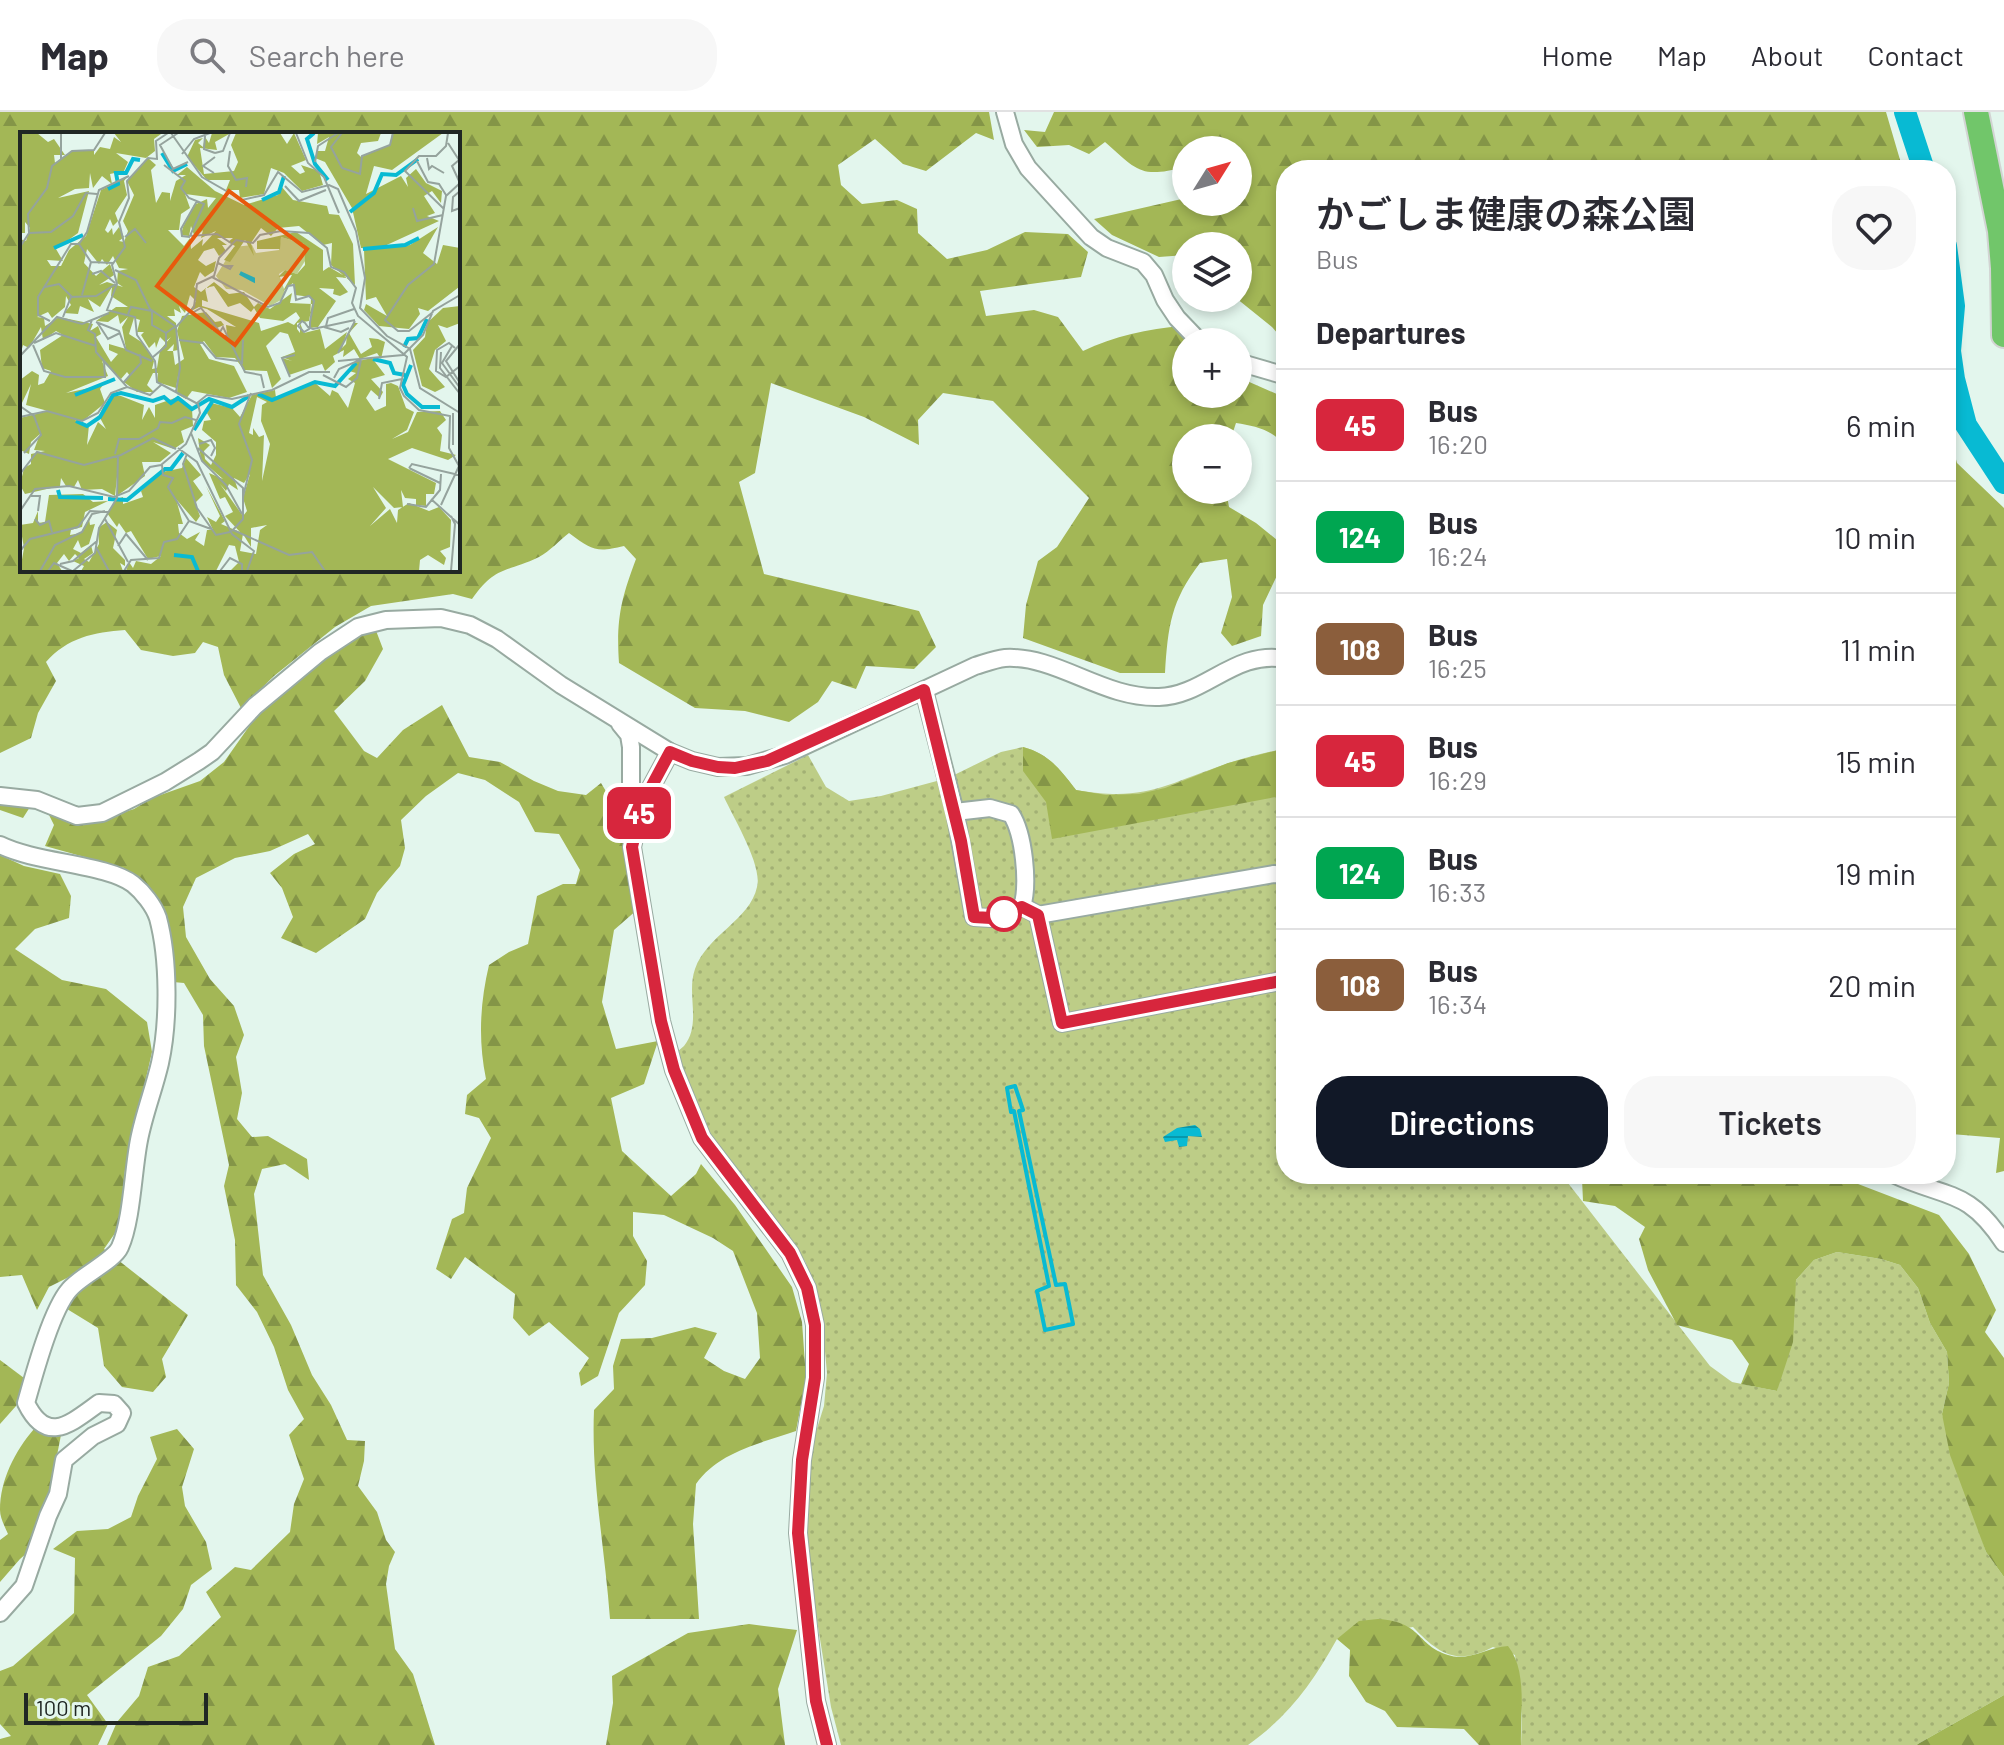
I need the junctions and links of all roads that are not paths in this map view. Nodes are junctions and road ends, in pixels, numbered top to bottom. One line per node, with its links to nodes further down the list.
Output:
1 (1005, 112): 3 (street)
2 (1976, 112): 4 (highway)
3 (1187, 328)
4 (2004, 335)
5 (1252, 366): 6 (street)
6 (1276, 373)
7 (1276, 659): 8 (street)
8 (924, 690): 10 (street); 12 (street)
9 (619, 722): 10 (street); 11 (street); 14 (street)
10 (670, 752): 14 (street)
11 (0, 796)
12 (955, 812): 16 (street); 16 (street)
13 (0, 845): 21 (street)
14 (632, 847): 22 (street)
15 (1276, 874): 17 (street)
16 (1022, 907): 17 (street)
17 (1038, 915): 18 (street)
18 (1276, 982)
19 (1920, 1184): 20 (street)
20 (2004, 1243)
21 (0, 1613)
22 (827, 1745)

